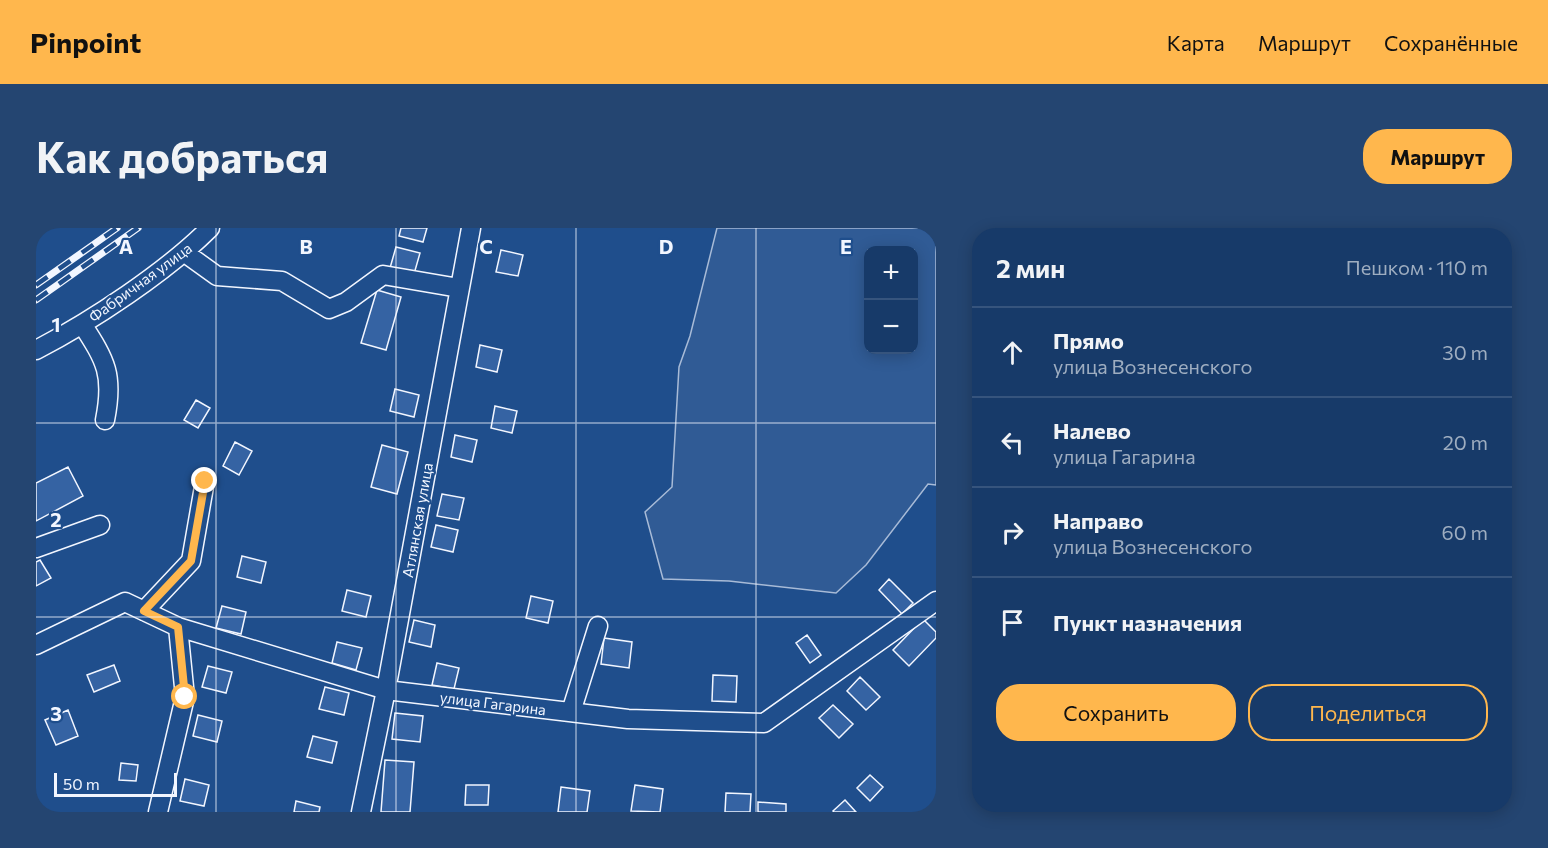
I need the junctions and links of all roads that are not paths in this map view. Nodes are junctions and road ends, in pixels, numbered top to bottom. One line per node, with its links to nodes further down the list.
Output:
1 (210, 228): 3 (street, Фабричная улица)
2 (471, 228): 4 (street, Атлянская улица)
3 (185, 253): 4 (street); 5 (street, Фабричная улица)
4 (459, 288): 16 (street, Атлянская улица)
5 (82, 324): 6 (street, Фабричная улица); 7 (street)
6 (36, 350)
7 (105, 420)
8 (205, 481): 12 (street)
9 (100, 525): 10 (street)
10 (36, 548)
11 (936, 601): 17 (street, улица Гагарина)
12 (144, 611): 14 (street, улица Гагарина); 15 (street, улица Гагарина)
13 (598, 626): 17 (street)
14 (178, 627): 16 (street, улица Гагарина); 19 (street)
15 (36, 645)
16 (386, 690): 17 (street, улица Гагарина); 18 (street, Атлянская улица)
17 (571, 712)
18 (362, 811)
19 (158, 812)

